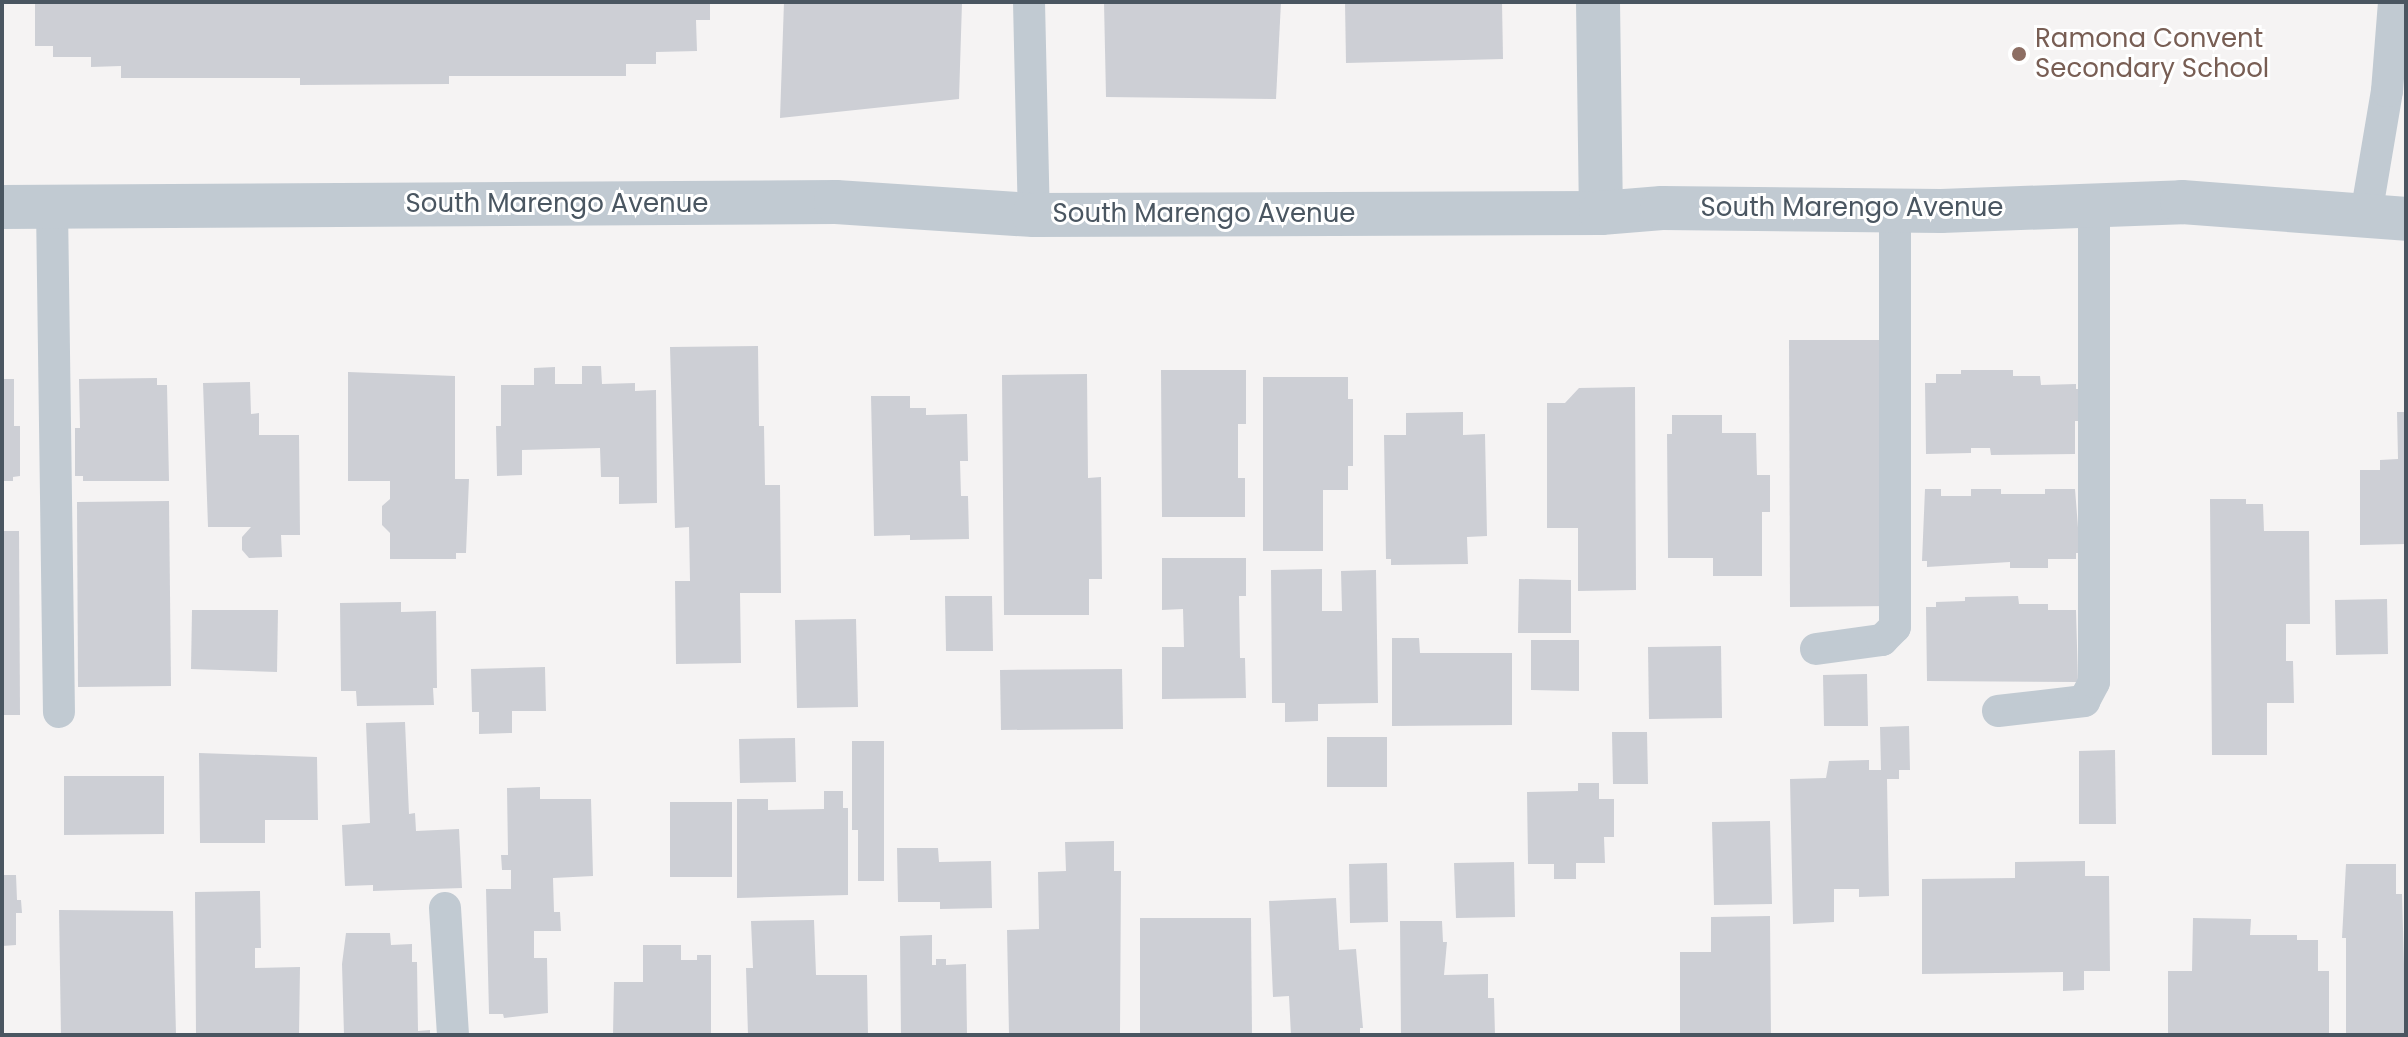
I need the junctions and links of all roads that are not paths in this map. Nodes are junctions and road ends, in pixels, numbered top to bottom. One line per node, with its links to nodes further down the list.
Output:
1 (1029, 2): 9 (lane)
2 (1598, 2): 8 (street)
3 (2394, 2): 10 (lane)
4 (2094, 204): 7 (street, South Marengo Avenue); 10 (street, South Marengo Avenue); 12 (lane)
5 (2, 207): 6 (street, South Marengo Avenue)
6 (52, 207): 9 (street, South Marengo Avenue); 13 (lane)
7 (1895, 211): 8 (street, South Marengo Avenue); 11 (lane)
8 (1601, 213): 9 (street, South Marengo Avenue)
9 (1034, 215)
10 (2386, 217)
11 (1816, 649)
12 (1998, 711)
13 (59, 712)
14 (445, 908): 15 (lane)
15 (453, 1035)

